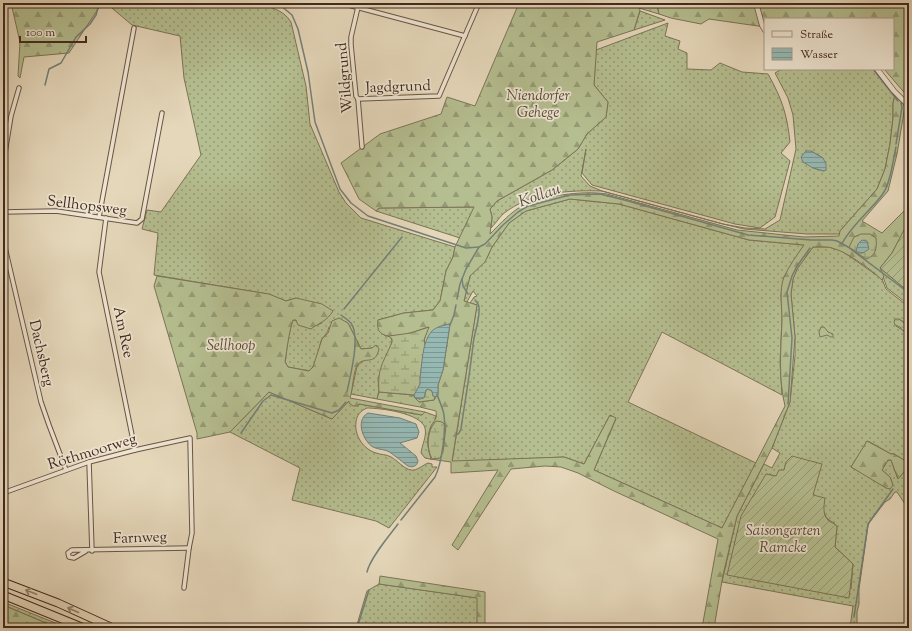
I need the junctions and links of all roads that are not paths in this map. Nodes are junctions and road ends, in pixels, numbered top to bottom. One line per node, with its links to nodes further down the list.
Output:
1 (341, 3): 4 (street)
2 (479, 3): 7 (street)
3 (756, 3): 6 (street)
4 (358, 8): 7 (street); 10 (street, Wildgrund)
5 (134, 28): 17 (street)
6 (764, 28)
7 (465, 36): 10 (street, Jagdgrund)
8 (878, 70): 11 (street)
9 (19, 88): 14 (street)
10 (358, 99): 13 (street, Wildgrund)
11 (909, 106)
12 (162, 113): 18 (street, Sellhopsweg)
13 (362, 147)
14 (4, 149): 15 (street)
15 (3, 165)
16 (3, 212): 17 (street, Sellhopsweg)
17 (99, 217): 18 (street, Sellhopsweg)
18 (106, 218): 20 (street, Am Ree)
19 (3, 239): 22 (street, Dachsberg)
20 (135, 450): 21 (street, Röthmoorweg); 24 (street, Röthmoorweg)
21 (90, 462): 22 (street, Röthmoorweg); 25 (street, Farnweg)
22 (66, 470): 23 (street, Röthmoorweg)
23 (3, 493)
24 (189, 548): 25 (street, Farnweg); 28 (street)
25 (92, 550): 26 (street, Farnweg)
26 (86, 551)
27 (3, 582): 31 (highway, one-way to 27)
28 (184, 588)
29 (3, 595): 30 (highway)
30 (84, 628)
31 (113, 628)

